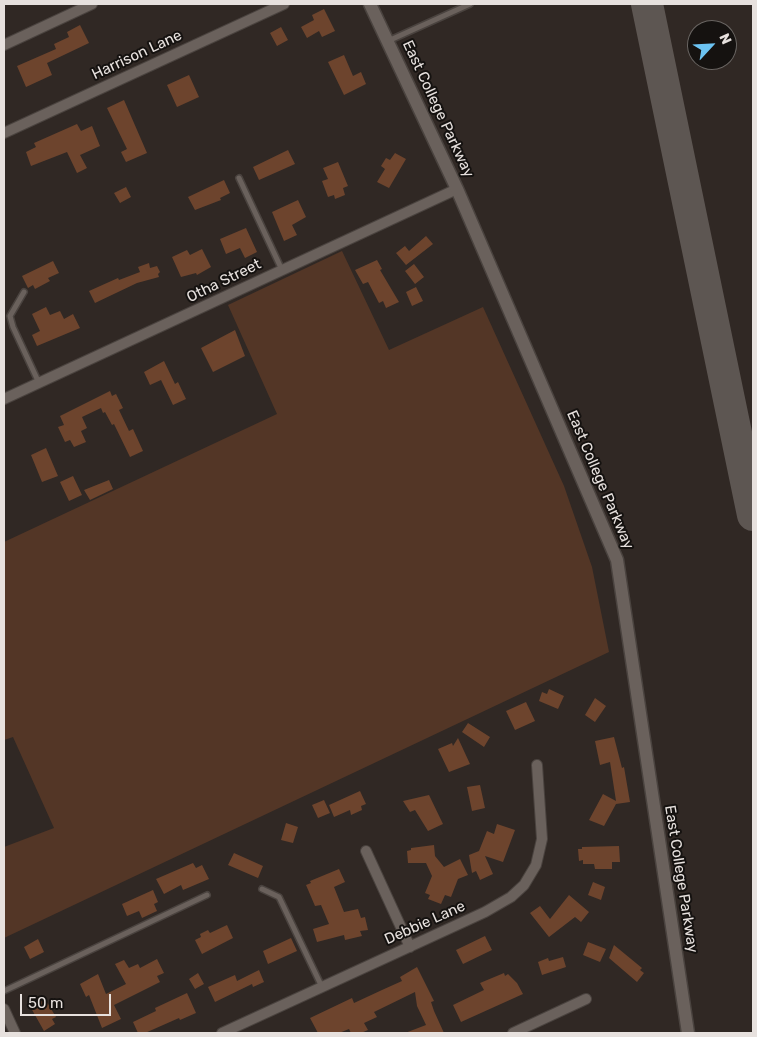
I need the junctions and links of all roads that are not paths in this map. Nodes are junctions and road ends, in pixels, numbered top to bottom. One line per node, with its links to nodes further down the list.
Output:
1 (92, 4): 6 (street)
2 (284, 4): 7 (street, Harrison Lane)
3 (370, 4): 5 (main road, East College Parkway)
4 (470, 4): 5 (lane)
5 (388, 41): 9 (main road, East College Parkway)
6 (4, 45)
7 (4, 133)
8 (239, 178): 10 (lane)
9 (457, 189): 10 (street, Otha Street); 26 (main road, East College Parkway)
10 (282, 270): 12 (street, Otha Street)
11 (24, 292): 12 (lane)
12 (39, 384): 13 (street, Otha Street)
13 (4, 399)
14 (537, 765): 18 (street, Debbie Lane)
15 (366, 851): 18 (street)
16 (262, 889): 19 (lane)
17 (207, 895): 20 (lane)
18 (410, 947): 19 (street, Debbie Lane)
19 (322, 987): 24 (street, Debbie Lane)
20 (4, 991)
21 (586, 999): 25 (street)
22 (4, 1009): 23 (street)
23 (15, 1033)
24 (222, 1033)
25 (513, 1033)
26 (688, 1033)

